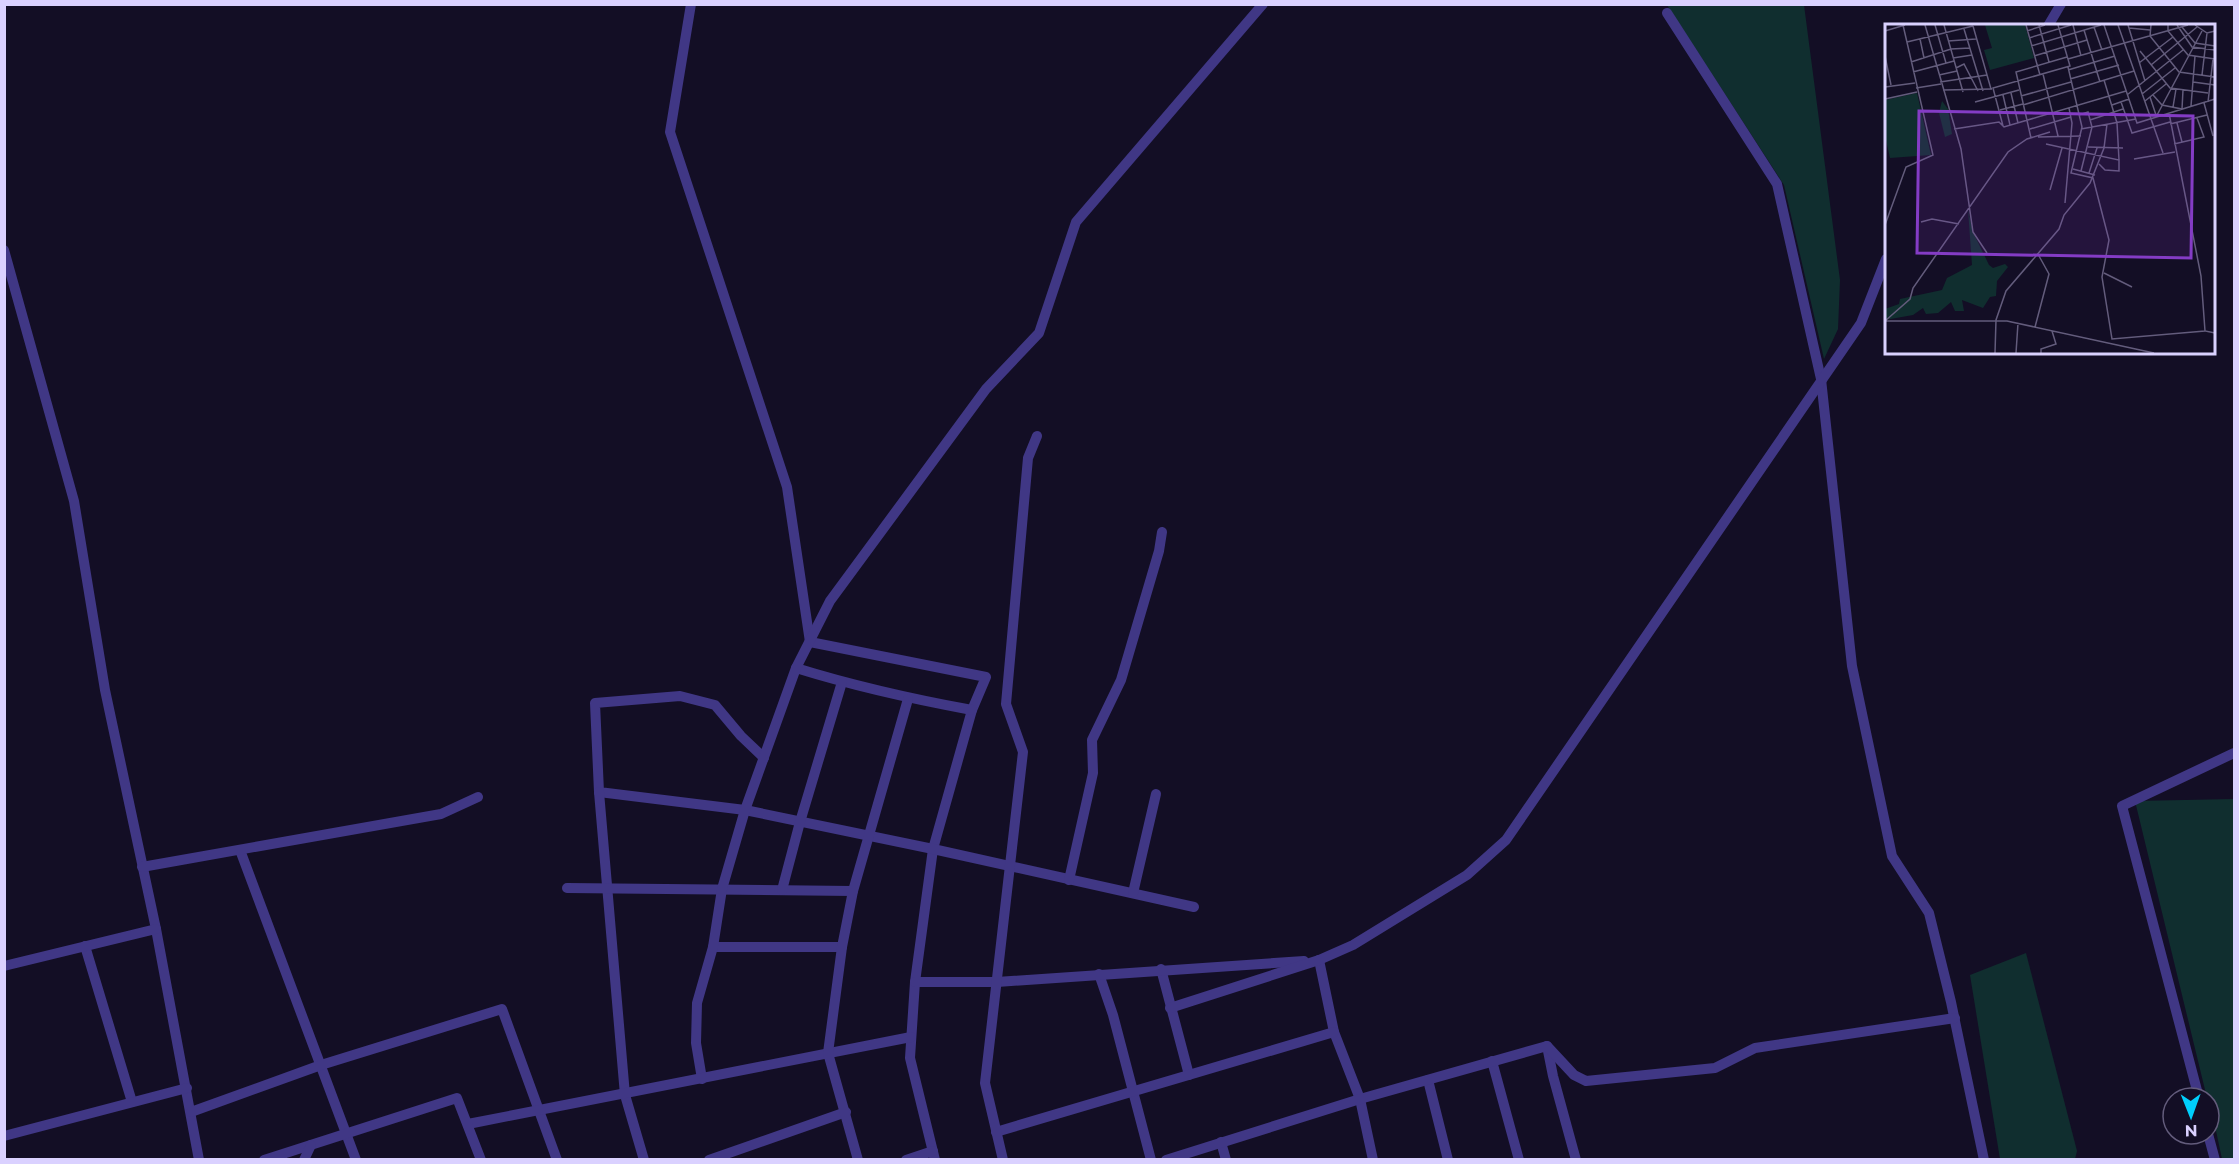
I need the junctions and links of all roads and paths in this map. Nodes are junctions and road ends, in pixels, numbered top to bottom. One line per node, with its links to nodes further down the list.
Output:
1 (691, 4): 11 (street)
2 (1263, 4): 11 (street)
3 (2061, 4): 5 (street)
4 (1666, 13): 8 (street)
5 (2049, 24)
6 (4, 250): 26 (street)
7 (1885, 264): 8 (street)
8 (1821, 379): 40 (street); 47 (street)
9 (1037, 436): 27 (street)
10 (1162, 532): 28 (street)
11 (810, 642): 12 (street); 15 (street)
12 (796, 668): 13 (street); 17 (street)
13 (842, 682): 14 (street); 22 (street)
14 (908, 699): 15 (street); 23 (street)
15 (972, 710): 24 (street)
16 (2235, 753): 57 (street)
17 (764, 758): 18 (street); 21 (street)
18 (599, 792): 21 (street); 30 (street)
19 (1156, 794): 34 (street)
20 (478, 796): 25 (street)
21 (745, 810): 22 (street); 31 (street)
22 (800, 822): 23 (street); 32 (street)
23 (868, 837): 24 (street); 33 (street)
24 (933, 849): 27 (street); 44 (street)
25 (240, 850): 26 (street); 53 (street)
26 (142, 867): 36 (street)
27 (1010, 867): 28 (street); 45 (street)
28 (1069, 880): 34 (street)
29 (567, 888): 30 (street)
30 (607, 889): 31 (street); 60 (street)
31 (722, 889): 32 (street); 38 (street)
32 (782, 890): 33 (street)
33 (853, 891): 39 (street)
34 (1132, 894): 35 (street)
35 (1194, 907)
36 (156, 929): 37 (street); 58 (street)
37 (85, 946): 41 (street); 62 (street)
38 (713, 947): 39 (street); 55 (street)
39 (842, 947): 51 (street)
40 (1319, 960): 42 (street); 46 (street); 48 (street)
41 (4, 966)
42 (1161, 969): 43 (street); 46 (street)
43 (1099, 974): 45 (street); 59 (street)
44 (915, 982): 45 (street); 49 (street)
45 (997, 982): 68 (street)
46 (1170, 1008): 54 (street)
47 (1955, 1018): 50 (street); 92 (street)
48 (1334, 1032): 54 (street); 61 (street)
49 (911, 1037): 51 (street); 72 (street)
50 (1547, 1046): 52 (street); 91 (street)
51 (828, 1053): 55 (street); 65 (street)
52 (1492, 1061): 56 (street); 90 (street)
53 (321, 1065): 63 (street); 64 (street); 67 (street)
54 (1189, 1075): 59 (street)
55 (702, 1079): 60 (street)
56 (1428, 1080): 61 (street); 89 (street)
57 (2196, 1086)
58 (187, 1088): 62 (street); 63 (street)
59 (1133, 1092): 68 (street); 85 (street)
60 (625, 1095): 64 (street); 80 (street)
61 (1360, 1099): 70 (street); 88 (street)
62 (132, 1102): 69 (street)
63 (191, 1112): 74 (street)
64 (539, 1112): 66 (street); 79 (street)
65 (846, 1112): 73 (street); 82 (street)
66 (468, 1125): 67 (street); 78 (street)
67 (346, 1132): 71 (street); 77 (street)
68 (996, 1132): 84 (street)
69 (4, 1136)
70 (1221, 1142): 86 (street); 87 (street)
71 (311, 1144): 75 (street); 76 (street)
72 (934, 1155): 83 (street)
73 (722, 1157): 81 (street)
74 (199, 1160)
75 (264, 1160)
76 (304, 1160)
77 (356, 1160)
78 (481, 1160)
79 (557, 1160)
80 (644, 1160)
81 (709, 1160)
82 (858, 1160)
83 (906, 1160)
84 (1003, 1160)
85 (1150, 1160)
86 (1166, 1160)
87 (1226, 1160)
88 (1373, 1160)
89 (1449, 1160)
90 (1519, 1160)
91 (1576, 1160)
92 (1984, 1160)

